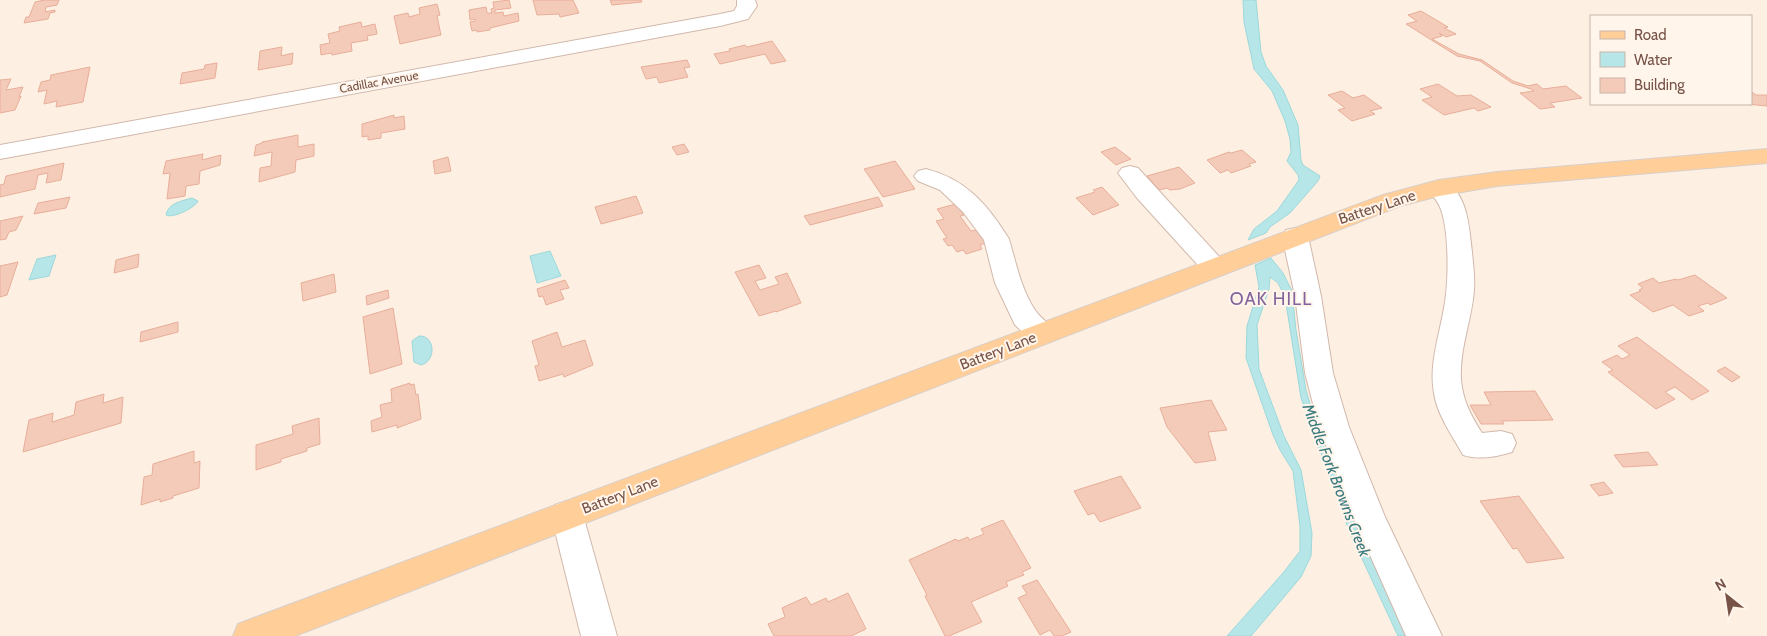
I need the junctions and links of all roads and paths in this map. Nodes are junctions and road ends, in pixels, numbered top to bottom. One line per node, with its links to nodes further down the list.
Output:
1 (746, 0): 2 (street, Cadillac Avenue)
2 (0, 152)
3 (1767, 156): 6 (main road, Battery Lane)
4 (1130, 173): 8 (street)
5 (926, 176): 9 (street)
6 (1439, 188): 7 (main road, Battery Lane); 10 (street)
7 (1295, 236): 8 (main road, Battery Lane); 14 (street)
8 (1215, 268): 9 (main road, Battery Lane)
9 (1042, 334): 11 (main road, Battery Lane)
10 (1501, 442)
11 (567, 515): 12 (main road, Battery Lane); 13 (street)
12 (251, 636)
13 (599, 636)
14 (1424, 636)

